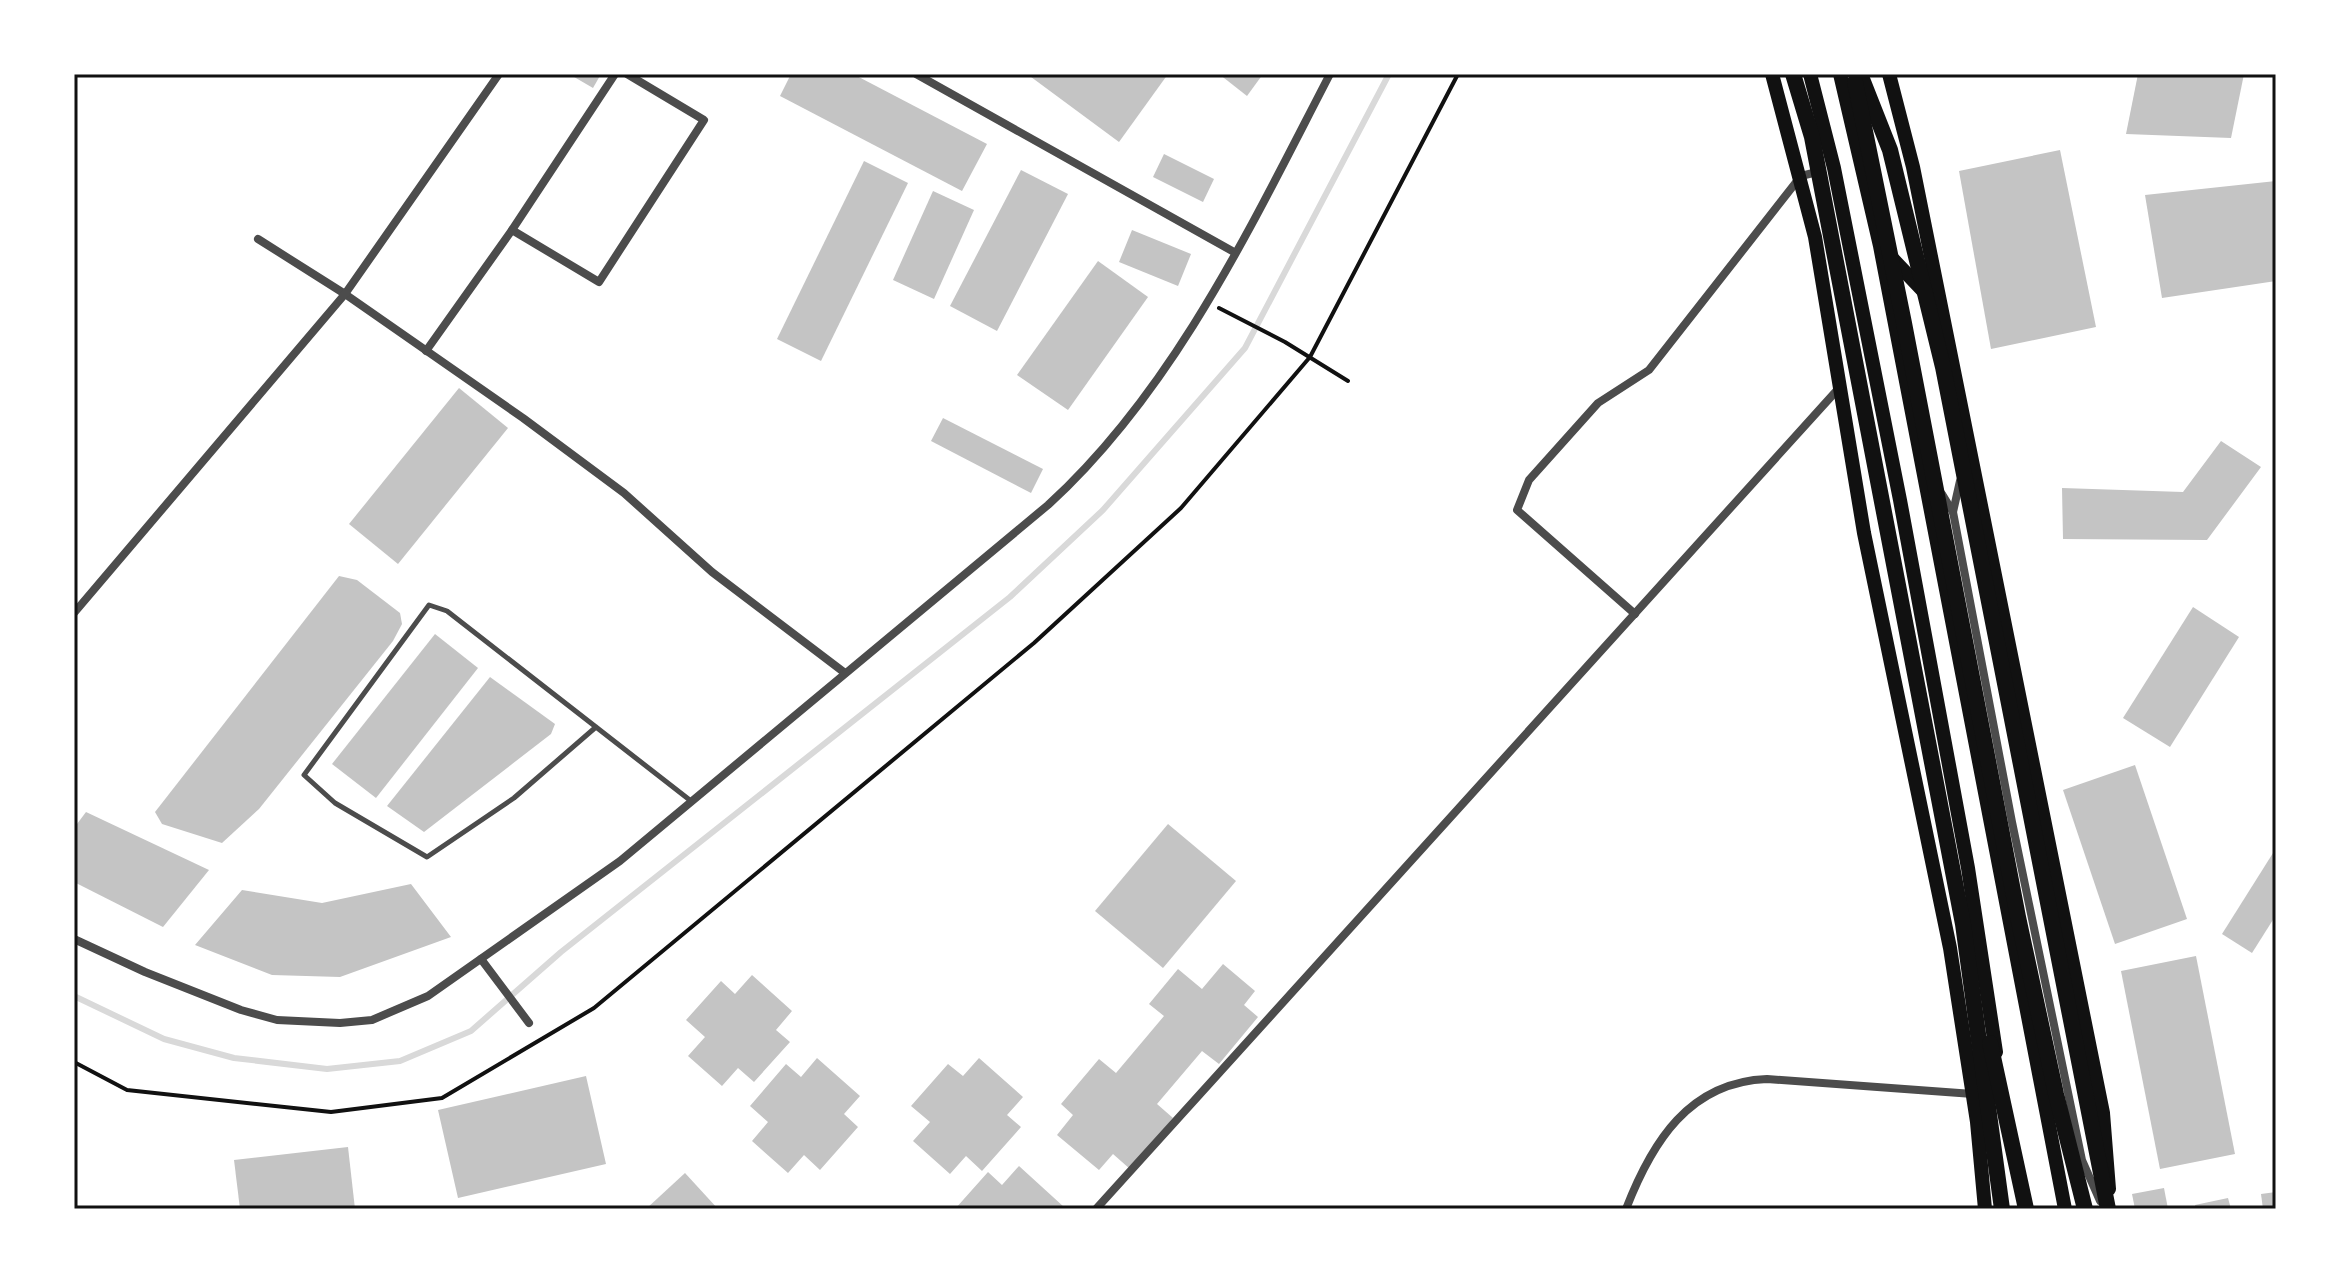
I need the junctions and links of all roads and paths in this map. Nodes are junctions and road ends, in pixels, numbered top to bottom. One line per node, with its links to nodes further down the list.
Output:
1 (499, 74): 20 (street)
2 (615, 74): 16 (street)
3 (627, 74): 16 (street)
4 (916, 74): 19 (street)
5 (1330, 74): 19 (street)
6 (1458, 74): 24 (path)
7 (1772, 74): 15 (main road)
8 (1793, 74): 37 (highway)
9 (1810, 74): 14 (main road)
10 (1840, 74): 18 (main road)
11 (1853, 74): 54 (highway)
12 (1860, 74): 55 (highway)
13 (1889, 74): 22 (main road)
14 (1834, 168): 15 (street); 36 (main road)
15 (1801, 176): 26 (main road); 31 (street)
16 (512, 230): 23 (street)
17 (258, 239): 20 (street)
18 (1880, 246): 22 (main road); 28 (main road)
19 (1234, 252): 21 (street)
20 (345, 294): 23 (street); 30 (street)
21 (1206, 302): 24 (path); 32 (street)
22 (1941, 310): 27 (main road)
23 (426, 351): 32 (street)
24 (1310, 357): 25 (path); 42 (path)
25 (1348, 381)
26 (1839, 388): 31 (street); 35 (main road)
27 (1969, 446): 29 (street); 55 (main road)
28 (1922, 462): 29 (street); 53 (main road)
29 (1953, 512): 45 (street)
30 (74, 613)
31 (1635, 614): 46 (street)
32 (845, 673): 34 (street)
33 (596, 727): 33 (lane); 34 (lane)
34 (691, 801): 40 (street)
35 (1925, 827): 36 (main road); 39 (main road)
36 (1968, 868): 44 (main road)
37 (1963, 924): 49 (highway); 51 (highway)
38 (74, 939): 40 (street)
39 (1950, 948): 43 (main road); 44 (main road)
40 (481, 959): 41 (street)
41 (529, 1023)
42 (74, 1062)
43 (1973, 1094): 47 (street); 48 (main road)
44 (2015, 1135): 50 (main road); 52 (main road)
45 (2082, 1160): 53 (street); 55 (street)
46 (1096, 1209)
47 (1626, 1209)
48 (1985, 1209)
49 (2002, 1209)
50 (2020, 1209)
51 (2026, 1209)
52 (2032, 1209)
53 (2067, 1209)
54 (2085, 1209)
55 (2107, 1209)

